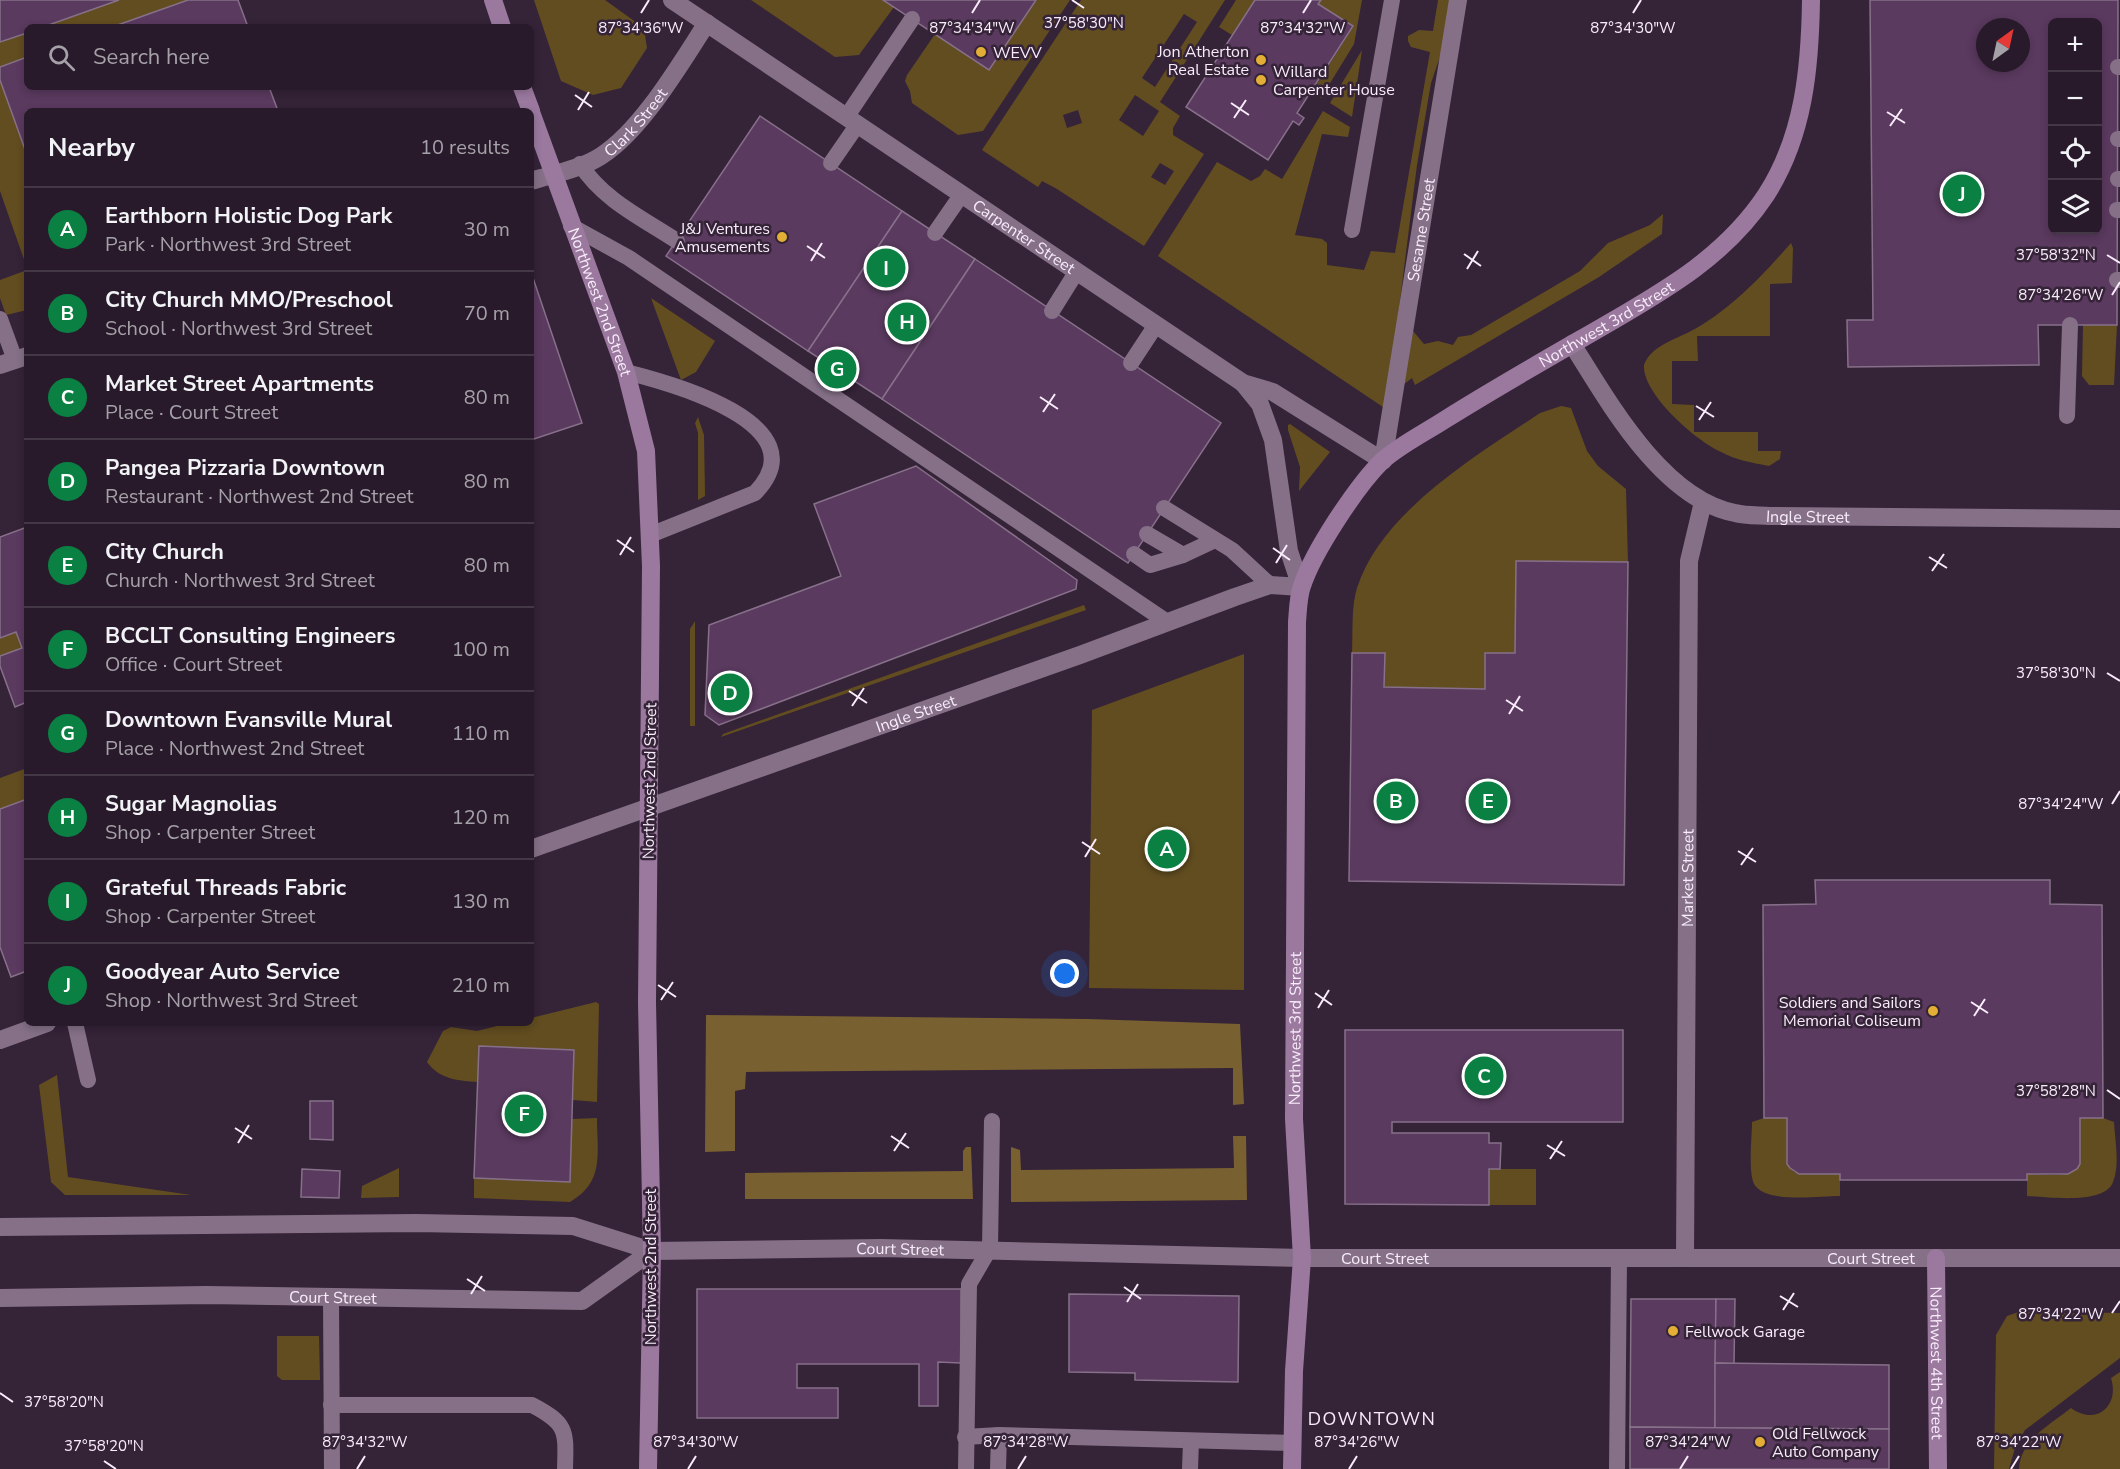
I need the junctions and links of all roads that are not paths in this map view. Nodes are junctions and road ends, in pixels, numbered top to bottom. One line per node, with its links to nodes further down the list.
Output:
1 (493, 0): 8 (main road)
2 (672, 0): 7 (street, Carpenter Street)
3 (1392, 0): 19 (lane)
4 (1458, 0): 33 (street, Sesame Street)
5 (1811, 0): 27 (main road, Northwest 3rd Street)
6 (912, 19): 11 (lane)
7 (706, 23): 11 (street, Carpenter Street); 14 (street, Clark Street)
8 (501, 24)
9 (523, 90): 10 (main road, Northwest 2nd Street)
10 (530, 108)
11 (852, 120): 13 (lane); 17 (street, Carpenter Street)
12 (534, 121): 15 (main road, Northwest 2nd Street)
13 (831, 163)
14 (580, 164): 15 (street, Clark Street); 21 (lane)
15 (552, 174): 16 (street, Clark Street); 18 (main road, Northwest 2nd Street)
16 (534, 180)
17 (962, 194): 20 (lane); 22 (street, Carpenter Street)
18 (571, 226): 30 (main road, Northwest 2nd Street); 44 (lane)
19 (1352, 230)
20 (935, 233)
21 (677, 241)
22 (1077, 271): 23 (lane); 25 (street, Carpenter Street)
23 (1052, 311)
24 (0, 319): 28 (lane)
25 (1156, 325): 29 (lane); 31 (street, Carpenter Street)
26 (2070, 325): 32 (lane)
27 (1572, 344): 33 (main road, Northwest 3rd Street); 34 (street, Ingle Street)
28 (14, 360)
29 (1131, 363)
30 (626, 372): 38 (main road, Northwest 2nd Street); 38 (lane)
31 (1243, 383): 33 (street, Carpenter Street); 43 (street, Northwest 3rd Street)
32 (2067, 416)
33 (1383, 461): 43 (main road, Northwest 3rd Street)
34 (1703, 502): 36 (street, Ingle Street); 57 (street, Market Street)
35 (1164, 508): 39 (lane)
36 (2120, 519)
37 (1147, 534): 41 (lane)
38 (650, 535): 45 (main road, Northwest 2nd Street)
39 (1215, 540): 41 (lane); 42 (lane)
40 (1134, 554): 41 (lane)
41 (1183, 555)
42 (1270, 585): 43 (street, Ingle Street); 44 (street, Ingle Street)
43 (1301, 587): 55 (main road, Northwest 3rd Street)
44 (1167, 622): 45 (street, Ingle Street)
45 (649, 809): 46 (street, Ingle Street); 54 (main road, Northwest 2nd Street)
46 (534, 848)
47 (39, 1026): 49 (street)
48 (76, 1026): 50 (lane)
49 (0, 1040)
50 (88, 1080)
51 (992, 1121): 53 (lane)
52 (0, 1227): 54 (street, Court Street)
53 (990, 1248): 54 (street, Court Street); 55 (street, Court Street); 64 (lane)
54 (652, 1251): 60 (street, Court Street); 69 (main road, Northwest 2nd Street)
55 (1302, 1258): 56 (street, Court Street); 66 (main road, Northwest 3rd Street)
56 (1619, 1258): 57 (street, Court Street); 74 (lane)
57 (1685, 1258): 58 (street, Court Street)
58 (1936, 1258): 59 (street, Court Street); 75 (main road, Northwest 4th Street)
59 (2120, 1258)
60 (331, 1297): 61 (street, Court Street); 62 (lane)
61 (0, 1298)
62 (331, 1405): 67 (lane); 68 (lane)
63 (999, 1435): 64 (lane); 65 (lane); 71 (lane)
64 (965, 1437): 70 (lane)
65 (1191, 1441): 66 (lane); 72 (lane)
66 (1293, 1443): 73 (main road, Northwest 3rd Street)
67 (332, 1469)
68 (565, 1469)
69 (648, 1469)
70 (966, 1469)
71 (998, 1469)
72 (1190, 1469)
73 (1292, 1469)
74 (1617, 1469)
75 (1938, 1469)

